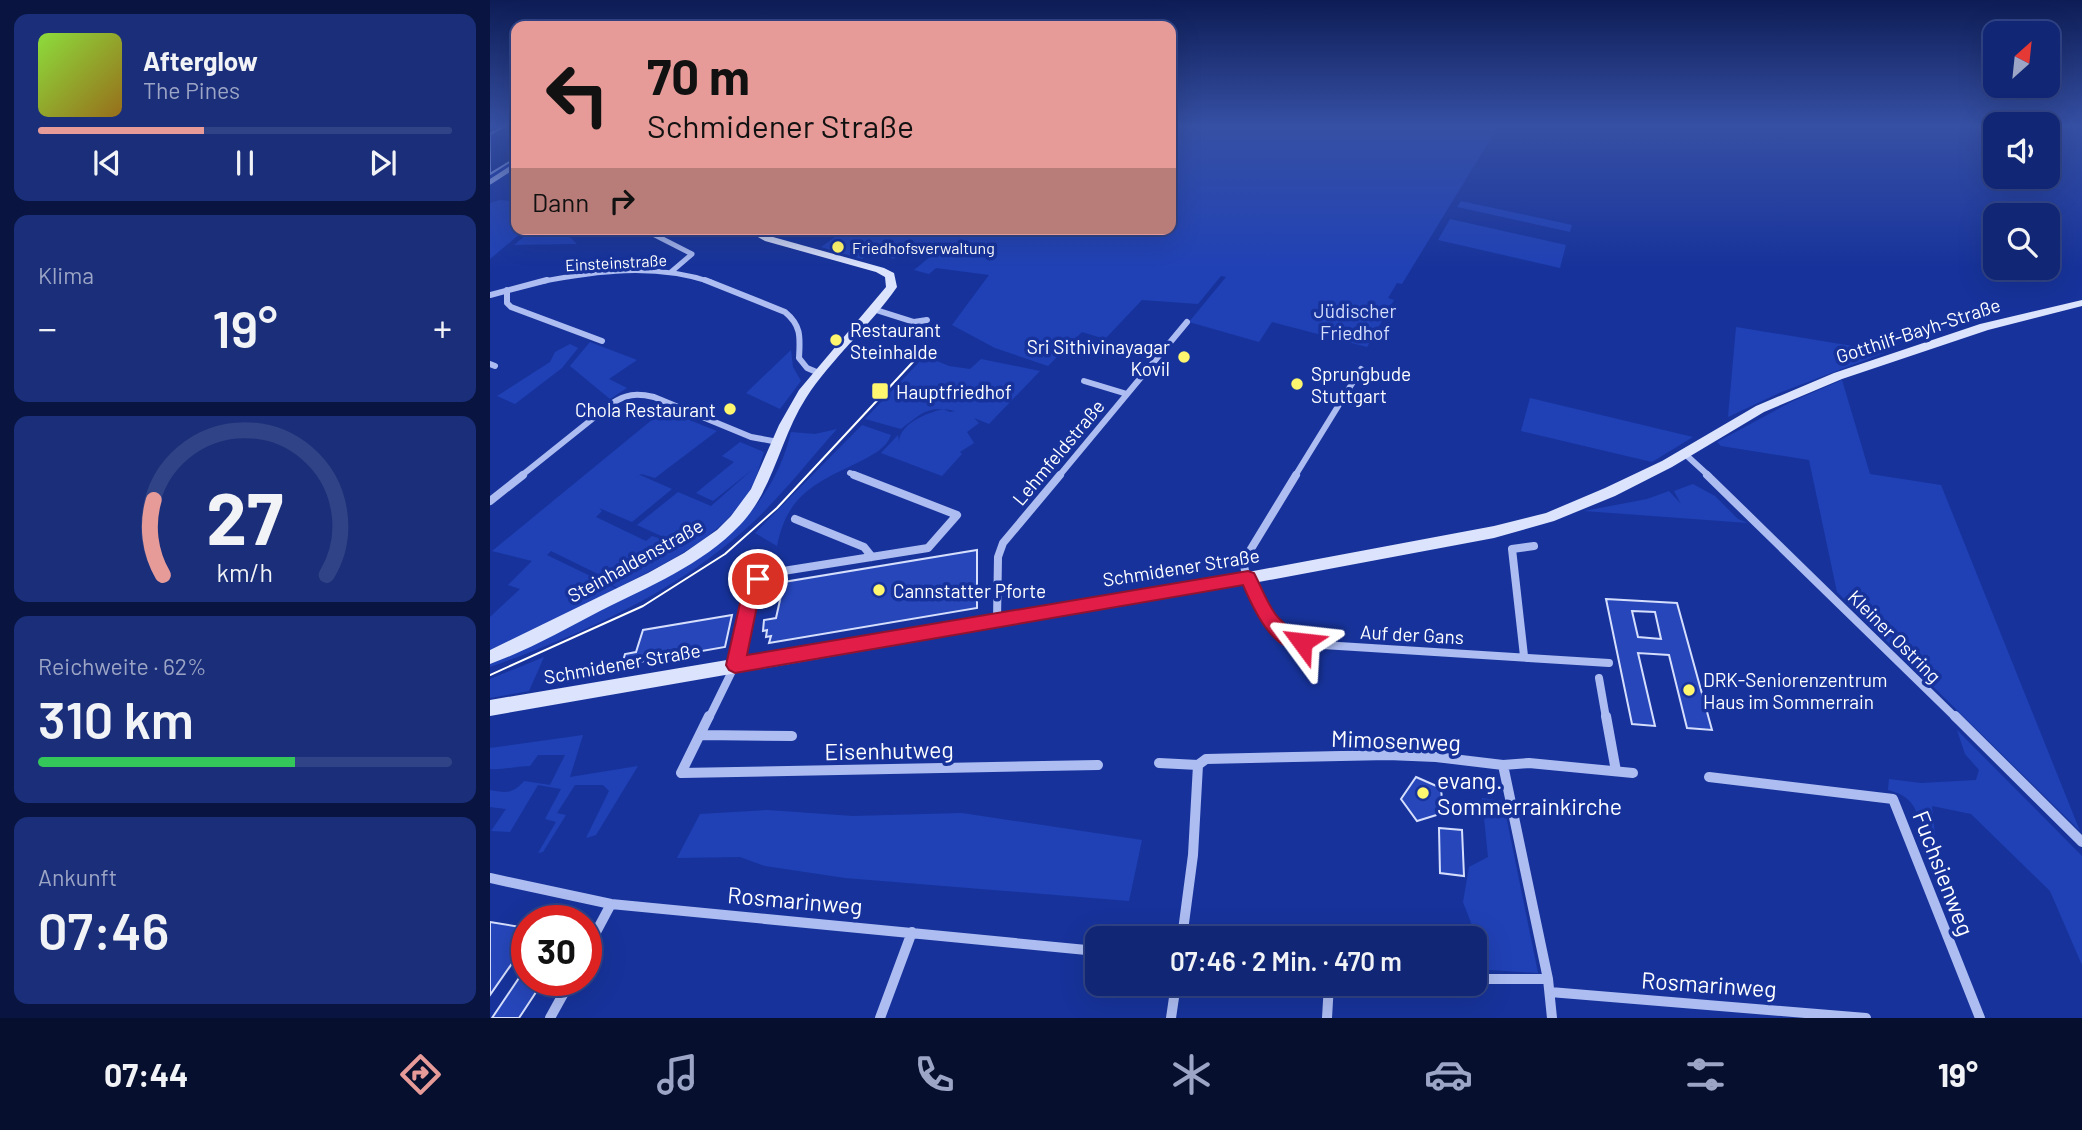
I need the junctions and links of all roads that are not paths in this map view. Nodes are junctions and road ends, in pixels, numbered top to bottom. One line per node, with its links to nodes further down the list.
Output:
1 (655, 235): 3 (street)
2 (761, 235): 7 (main road, Steinhaldenstraße)
3 (670, 272): 4 (street, Einsteinstraße); 12 (street, Einsteinstraße)
4 (507, 290): 5 (street, Einsteinstraße); 10 (street)
5 (490, 295)
6 (2082, 303): 15 (main road, Gotthilf-Bayh-Straße)
7 (876, 310): 8 (street); 12 (main road, Steinhaldenstraße)
8 (927, 320)
9 (1187, 322): 14 (street, Lehmfeldstraße)
10 (601, 341)
11 (1361, 369): 23 (street)
12 (819, 373): 16 (main road, Steinhaldenstraße)
13 (1084, 381): 14 (street)
14 (1127, 394): 26 (street, Lehmfeldstraße)
15 (1770, 404): 17 (main road, Schmidener Straße)
16 (778, 442): 19 (street); 28 (main road, Steinhaldenstraße)
17 (1685, 454): 24 (main road, Schmidener Straße); 42 (street, Kleiner Ostring)
18 (850, 474): 22 (street)
19 (490, 501)
20 (795, 519): 22 (street)
21 (1534, 546): 27 (street)
22 (872, 557): 30 (street)
23 (1243, 562): 24 (street, Auf der Gans); 25 (street)
24 (1248, 578): 25 (main road, Schmidener Straße); 27 (street, Auf der Gans)
25 (1220, 582): 26 (main road, Schmidener Straße)
26 (997, 620): 30 (main road, Schmidener Straße)
27 (1524, 656): 29 (street, Auf der Gans)
28 (490, 657)
29 (1609, 663)
30 (735, 665): 32 (main road, Schmidener Straße); 33 (street)
31 (1599, 678): 39 (street)
32 (490, 708)
33 (701, 735): 34 (street); 36 (street, Eisenhutweg)
34 (792, 736)
35 (1159, 763): 37 (street, Mimosenweg)
36 (1098, 765)
37 (1198, 765): 38 (street, Mimosenweg); 46 (street)
38 (1503, 765): 39 (street, Mimosenweg); 50 (street)
39 (1616, 771): 40 (street, Mimosenweg)
40 (1633, 773)
41 (1709, 777): 61 (street, Fuchsienweg)
42 (2082, 842)
43 (490, 878): 44 (street, Rosmarinweg)
44 (611, 904): 45 (street); 47 (street, Rosmarinweg)
45 (602, 921)
46 (1184, 926)
47 (912, 932): 48 (street, Rosmarinweg); 56 (street)
48 (1085, 950)
49 (1487, 979): 50 (street)
50 (1548, 979): 51 (street)
51 (1550, 992): 59 (street); 60 (street, Rosmarinweg)
52 (562, 996): 55 (street)
53 (1174, 996): 57 (street)
54 (1328, 996): 58 (street)
55 (550, 1018)
56 (880, 1018)
57 (1171, 1018)
58 (1327, 1018)
59 (1552, 1018)
60 (1866, 1018)
61 (1980, 1018)

